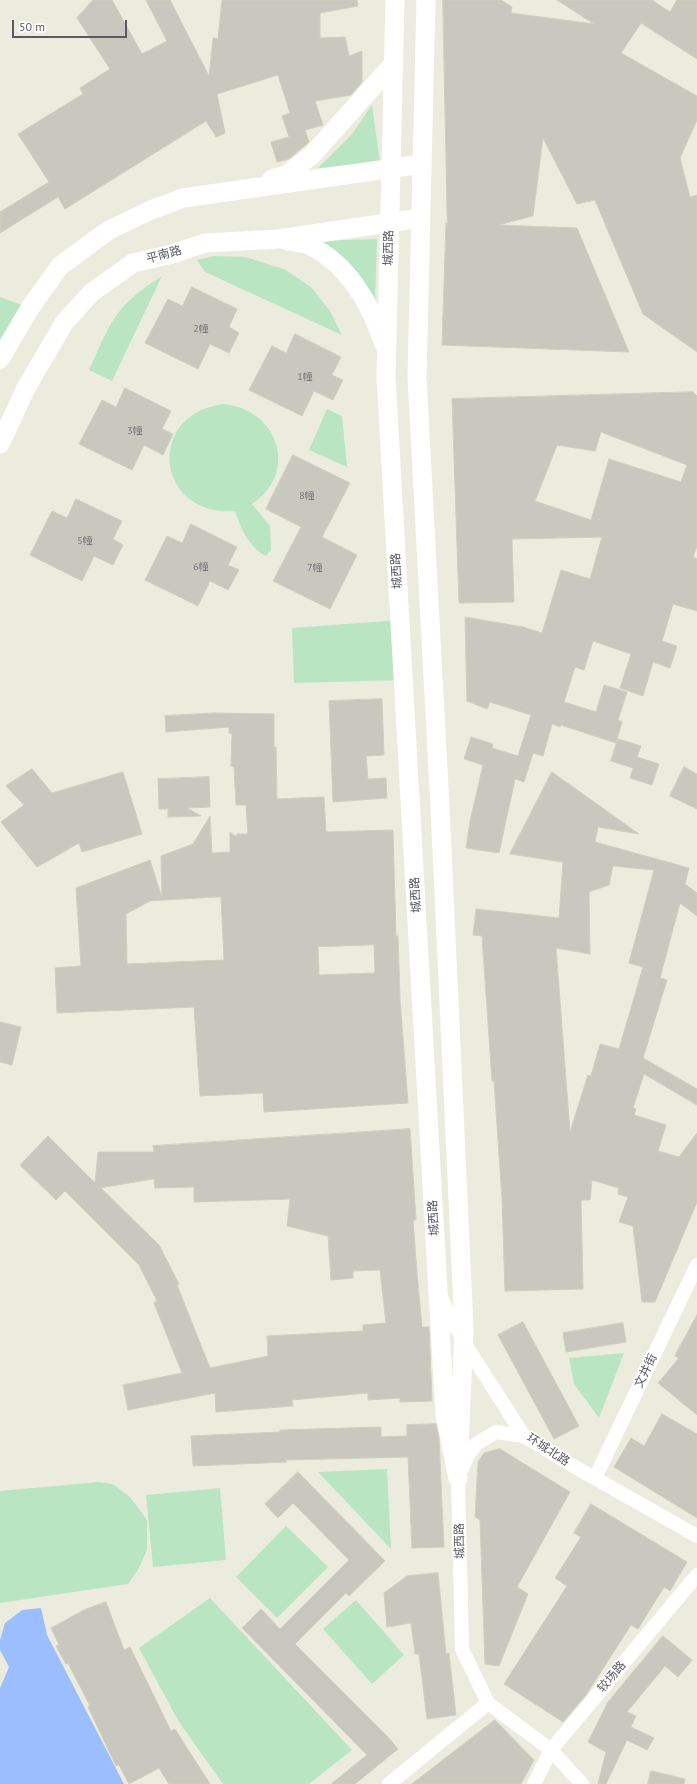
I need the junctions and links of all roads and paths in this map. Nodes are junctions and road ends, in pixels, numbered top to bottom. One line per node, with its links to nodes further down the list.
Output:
1 (395, 0): 3 (main road, 城西路)
2 (426, 0): 4 (main road)
3 (394, 63): 5 (main road, 城西路); 6 (main road)
4 (422, 164): 5 (main road); 7 (main road)
5 (391, 169): 6 (main road); 8 (main road, 城西路)
6 (234, 191): 11 (main road)
7 (421, 218): 8 (main road, 平南路); 16 (main road)
8 (390, 223): 9 (main road, 平南路); 10 (main road, 城西路)
9 (279, 239): 10 (main road); 12 (main road, 平南路)
10 (387, 353): 14 (main road, 城西路)
11 (0, 359)
12 (0, 444)
13 (697, 1265): 17 (street, 文井街)
14 (438, 1291): 15 (street, 环城北路); 16 (main road, 城西路)
15 (524, 1436): 16 (street); 17 (street, 环城北路)
16 (458, 1478): 20 (street, 城西路)
17 (595, 1478): 18 (street, 环城北路)
18 (697, 1536)
19 (697, 1575): 21 (street, 较场路)
20 (488, 1703): 21 (street, 城西路); 22 (street)
21 (551, 1750): 23 (street, 较场路); 24 (street, 城西路)
22 (389, 1784)
23 (534, 1784)
24 (582, 1784)

